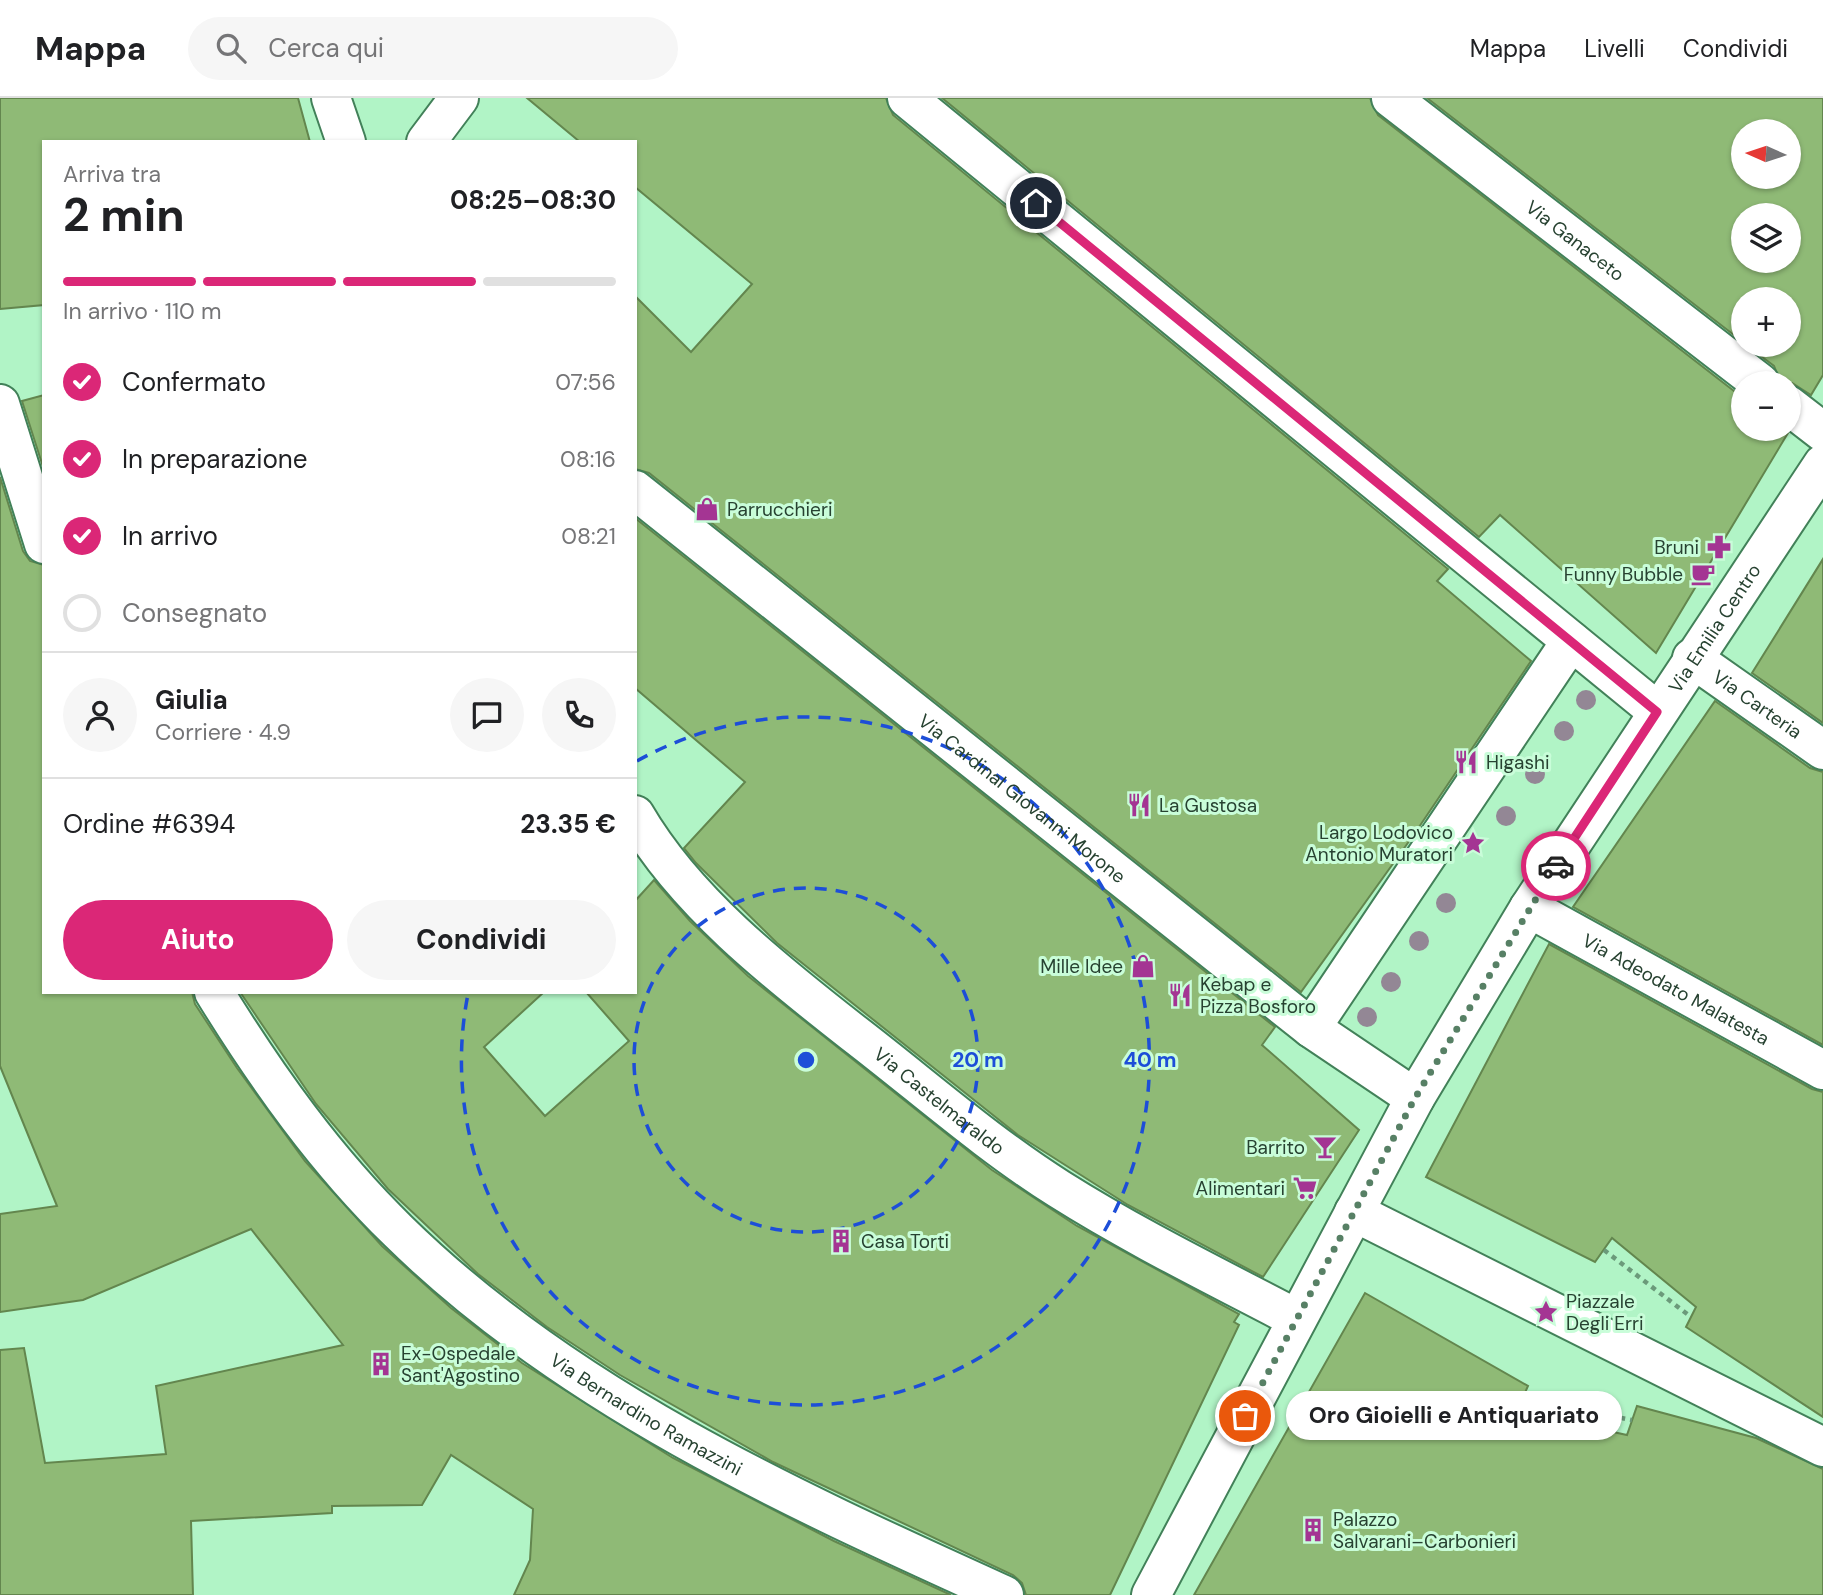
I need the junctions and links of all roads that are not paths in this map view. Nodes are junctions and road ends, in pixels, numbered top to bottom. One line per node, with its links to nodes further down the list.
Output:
1 (331, 98): 5 (street)
2 (459, 98): 6 (street)
3 (907, 98): 14 (street)
4 (1391, 98): 7 (street, Via Ganaceto)
5 (345, 140)
6 (428, 140)
7 (1744, 371)
8 (0, 404): 13 (street)
9 (1801, 415): 10 (street)
10 (1823, 432)
11 (1823, 464): 15 (street, Via Emilia Centro)
12 (637, 494): 21 (street, Via Cardinal Giovanni Morone)
13 (42, 538)
14 (1572, 641): 16 (street); 21 (street)
15 (1692, 658): 16 (street, Via Emilia Centro); 17 (street, Via Carteria)
16 (1657, 712): 19 (street, Via Emilia Centro)
17 (1823, 750)
18 (637, 818): 25 (street, Via Castelmaraldo)
19 (1529, 908): 22 (street, Via Adeodato Malatesta); 23 (street, Via Emilia Centro)
20 (215, 994): 27 (street, Via Bernardino Ramazzini)
21 (1311, 1028): 23 (street, Via Cardinal Giovanni Morone)
22 (1823, 1070)
23 (1415, 1098): 24 (street, Via Emilia Centro)
24 (1354, 1212): 25 (street, Via Emilia Centro); 26 (street)
25 (1297, 1319): 28 (street, Via Emilia Centro)
26 (1823, 1447)
27 (1004, 1595)
28 (1151, 1595)

